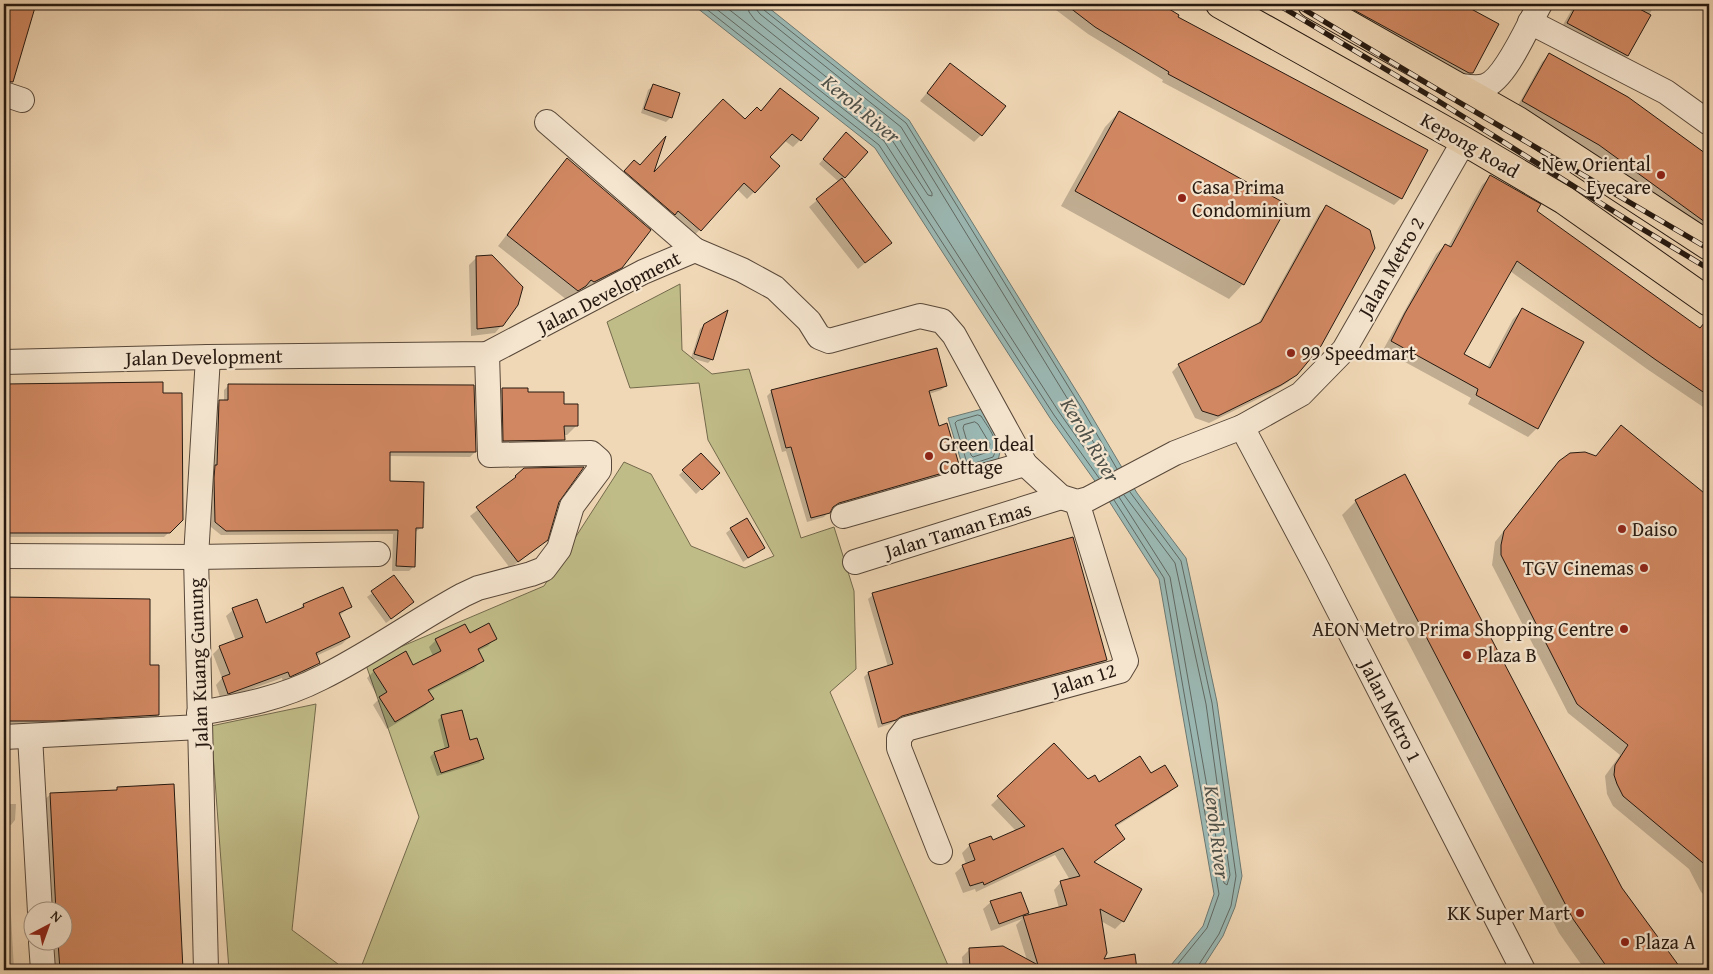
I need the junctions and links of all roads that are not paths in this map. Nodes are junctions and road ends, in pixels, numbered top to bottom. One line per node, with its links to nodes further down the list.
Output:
1 (1220, 4): 9 (main road, Kepong Road)
2 (1312, 4): 5 (main road)
3 (1535, 13): 4 (street); 8 (street)
4 (1508, 65): 5 (street); 6 (street)
5 (1455, 85): 6 (main road)
6 (1518, 121): 10 (main road)
7 (547, 122): 11 (street)
8 (1709, 123)
9 (1464, 141): 12 (main road, Kepong Road); 16 (street, Jalan Metro 2)
10 (1709, 246)
11 (695, 250): 13 (street, Jalan Development); 18 (street, Jalan Development)
12 (1709, 302)
13 (487, 354): 14 (street, Jalan Development); 25 (street)
14 (208, 356): 15 (street, Jalan Development); 23 (street, Jalan Kuang Gunung)
15 (4, 362)
16 (1242, 427): 17 (street, Jalan Metro 2); 33 (street, Jalan Metro 1)
17 (1175, 453): 19 (street, Jalan Taman Emas)
18 (1025, 464): 19 (street, Jalan Development); 20 (street)
19 (1075, 499): 24 (street, Jalan Taman Emas); 28 (street, Jalan 12)
20 (843, 516)
21 (378, 554): 23 (street)
22 (4, 556): 23 (street)
23 (196, 557): 25 (street, Jalan Kuang Gunung)
24 (855, 562)
25 (200, 720): 26 (street); 32 (street, Jalan Kuang Gunung)
26 (30, 736): 27 (street); 29 (street)
27 (4, 737)
28 (940, 852)
29 (39, 902)
30 (42, 952): 31 (street)
31 (43, 970)
32 (206, 970)
33 (1523, 970)

